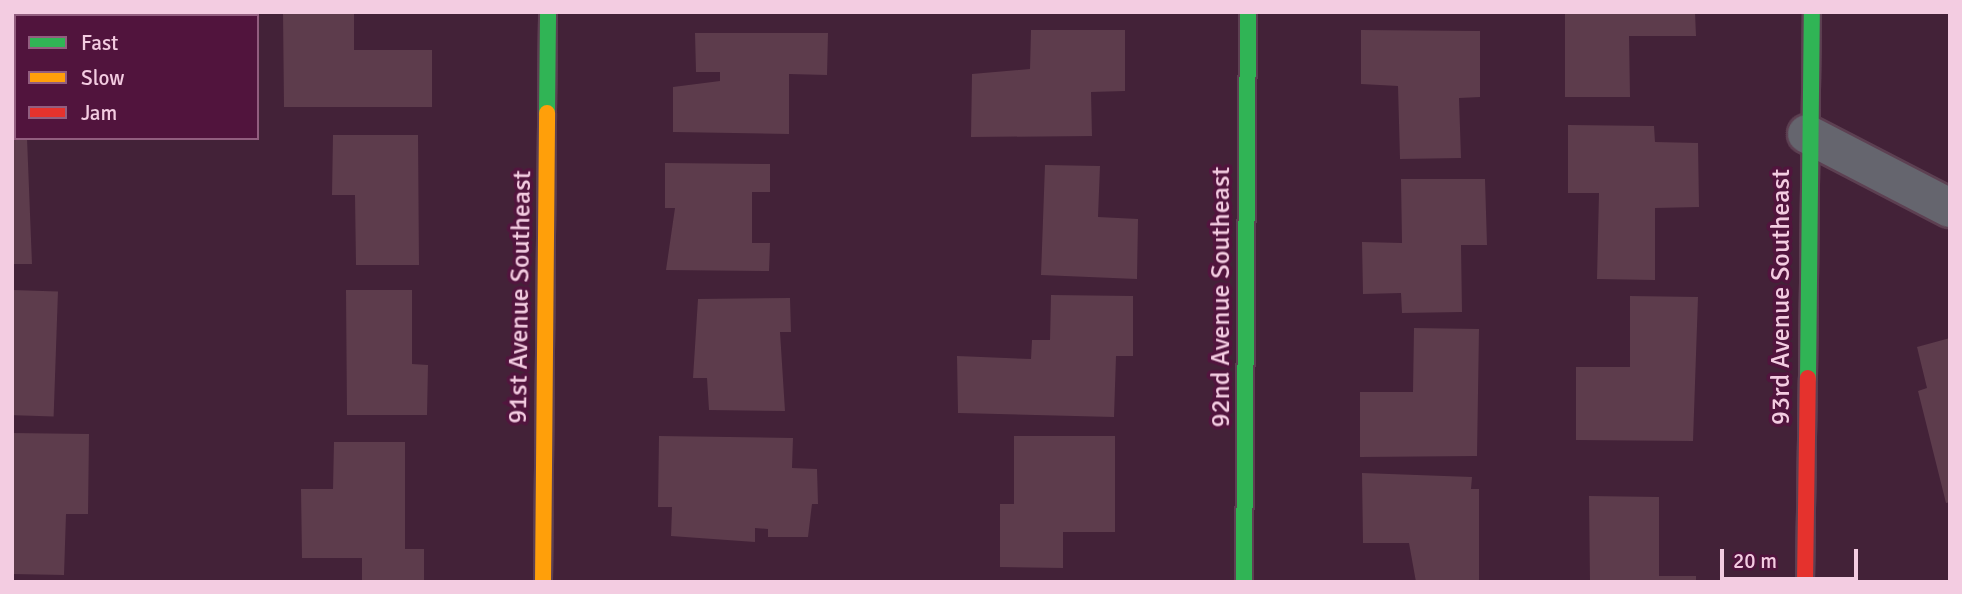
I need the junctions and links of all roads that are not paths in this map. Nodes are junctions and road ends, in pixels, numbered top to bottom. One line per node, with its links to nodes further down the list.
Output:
1 (548, 12): 6 (street, 91st Avenue Southeast)
2 (1248, 12): 7 (street, 92nd Avenue Southeast)
3 (1811, 12): 4 (street, 93rd Avenue Southeast)
4 (1807, 134): 5 (street); 8 (street, 93rd Avenue Southeast)
5 (1950, 208)
6 (543, 582)
7 (1244, 582)
8 (1805, 582)

